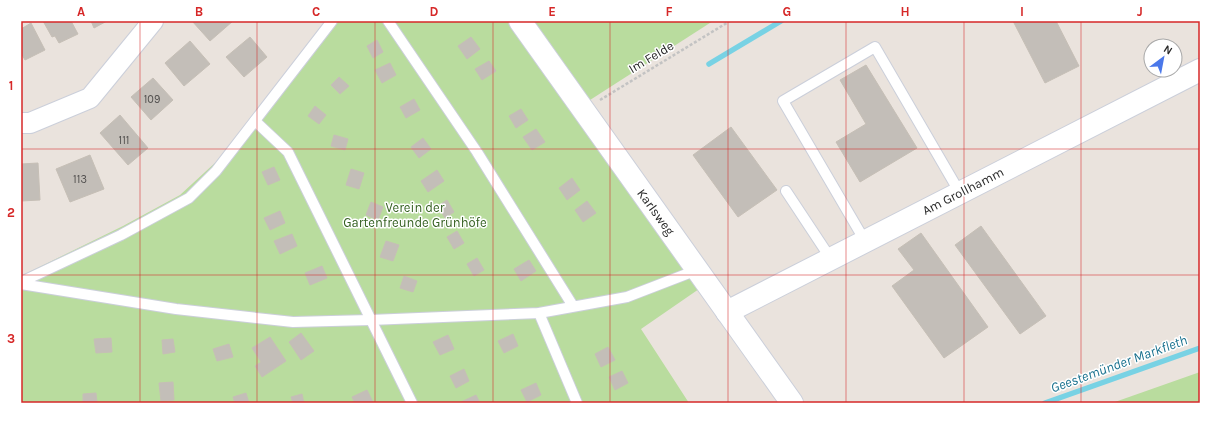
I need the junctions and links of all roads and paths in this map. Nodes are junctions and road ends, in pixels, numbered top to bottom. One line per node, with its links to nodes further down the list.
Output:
1 (153, 21): 9 (street)
2 (332, 21): 8 (lane)
3 (388, 21): 16 (lane)
4 (520, 21): 7 (street, Karlsweg)
5 (730, 21): 7 (path, Im Felde)
6 (1200, 70): 11 (street, Am Grollhamm)
7 (583, 110): 14 (street, Karlsweg)
8 (254, 121): 15 (lane); 19 (lane)
9 (21, 124)
10 (786, 191): 13 (lane)
11 (960, 192): 12 (street, Am Grollhamm); 12 (lane)
12 (865, 241): 13 (street, Am Grollhamm)
13 (831, 259): 17 (street, Am Grollhamm)
14 (697, 270): 16 (lane); 17 (street, Karlsweg)
15 (21, 283): 19 (lane)
16 (573, 306): 18 (lane)
17 (727, 312): 22 (street, Karlsweg)
18 (539, 313): 19 (lane); 21 (lane)
19 (370, 320): 20 (lane)
20 (412, 403)
21 (577, 403)
22 (792, 403)

